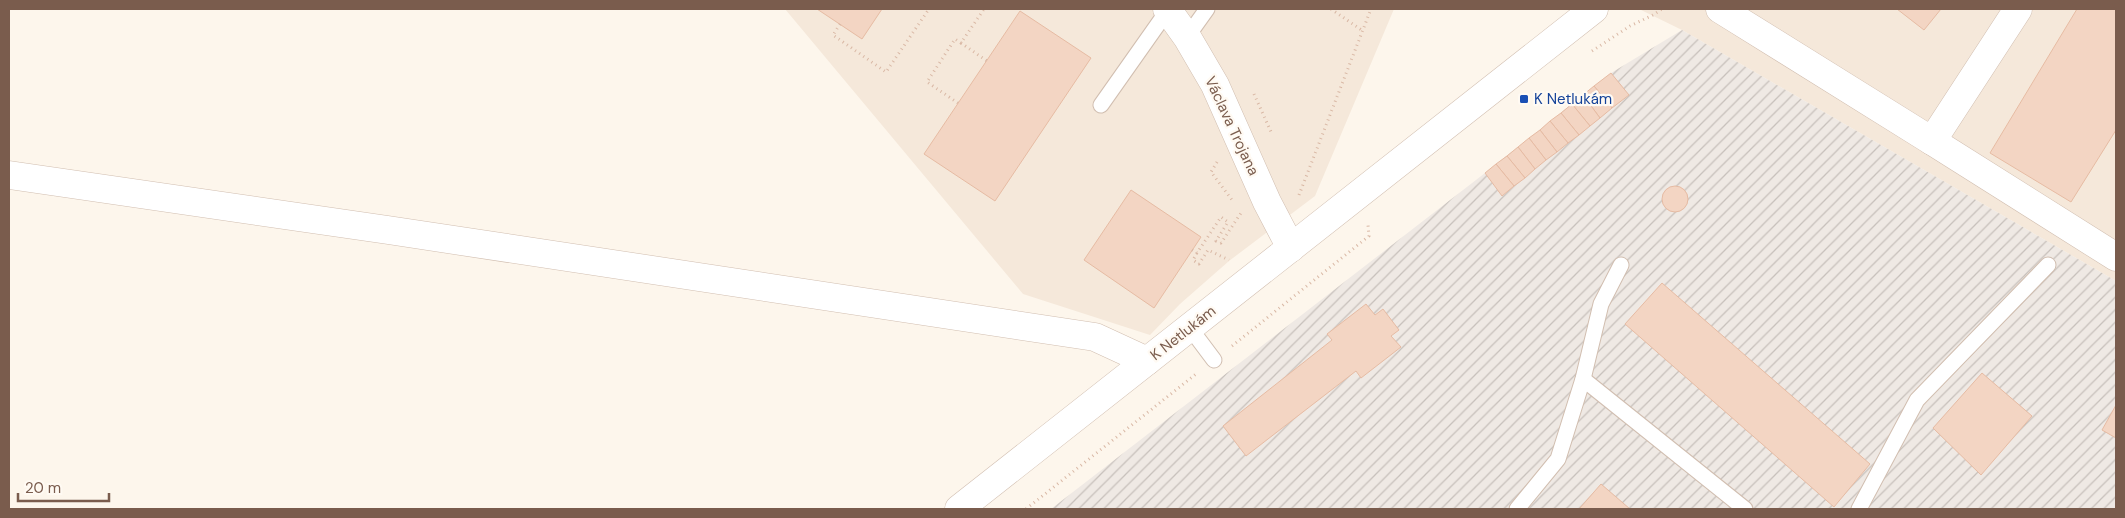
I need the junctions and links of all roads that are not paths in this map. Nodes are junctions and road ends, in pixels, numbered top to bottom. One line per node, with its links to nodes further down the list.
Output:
1 (1167, 9): 6 (street, Václava Trojana); 7 (lane)
2 (1207, 9): 6 (lane)
3 (1594, 9): 10 (street, K Netlukám)
4 (1720, 9): 8 (street)
5 (2018, 9): 8 (street)
6 (1187, 37): 10 (street, Václava Trojana)
7 (1101, 105)
8 (1932, 141): 11 (street)
9 (9, 175): 16 (street)
10 (1291, 248): 14 (street, K Netlukám)
11 (2116, 257)
12 (1621, 265): 17 (lane)
13 (2048, 265): 21 (lane)
14 (1190, 328): 15 (lane); 16 (street, K Netlukám)
15 (1214, 360)
16 (1147, 361): 18 (street, K Netlukám)
17 (1582, 379): 19 (lane); 20 (lane)
18 (960, 509)
19 (1517, 509)
20 (1745, 509)
21 (1860, 509)

